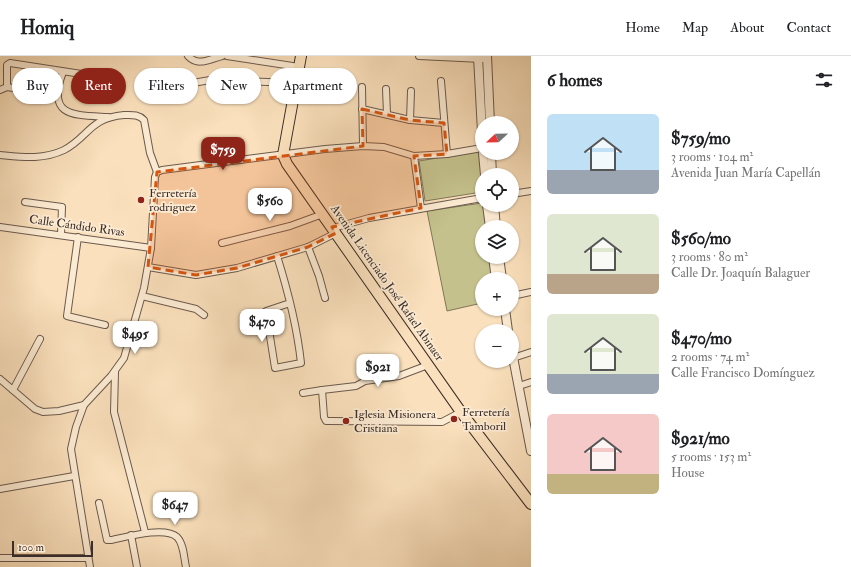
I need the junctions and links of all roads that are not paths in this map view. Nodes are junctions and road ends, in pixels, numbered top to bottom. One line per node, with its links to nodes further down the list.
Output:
1 (188, 56): 2 (street)
2 (222, 56)
3 (228, 56): 8 (street)
4 (301, 56): 8 (main road)
5 (419, 56): 7 (street)
6 (487, 57): 7 (street); 26 (street)
7 (478, 58): 25 (street)
8 (299, 67)
9 (47, 68): 15 (street)
10 (63, 72): 11 (street)
11 (71, 73)
12 (441, 81): 29 (street)
13 (198, 82): 14 (street)
14 (269, 82)
15 (7, 87): 16 (street); 19 (street)
16 (12, 88)
17 (362, 88): 23 (street)
18 (386, 88): 24 (street)
19 (0, 90)
20 (411, 91): 28 (street)
21 (59, 104): 27 (street)
22 (292, 104): 34 (main road)
23 (362, 109): 24 (street); 30 (street)
24 (387, 114): 28 (street)
25 (481, 116)
26 (490, 116)
27 (109, 117): 33 (street); 36 (street)
28 (410, 120): 29 (street)
29 (444, 123): 32 (street)
30 (362, 146): 34 (street); 35 (street)
31 (475, 149): 32 (street)
32 (447, 154): 35 (street)
33 (0, 155)
34 (283, 155): 36 (street); 42 (main road, Avenida Licenciado José Rafael Abinaer)
35 (414, 156): 41 (street)
36 (157, 172): 49 (street)
37 (531, 191): 38 (street)
38 (519, 193)
39 (475, 199): 41 (street)
40 (25, 202): 45 (street)
41 (421, 208): 44 (street)
42 (323, 214): 44 (main road, Avenida Licenciado José Rafael Abinaer); 47 (street)
43 (0, 227): 45 (street, Calle Cándido Rivas)
44 (335, 230): 48 (street); 62 (main road, Avenida Licenciado José Rafael Abinaer)
45 (61, 235): 46 (street, Calle Cándido Rivas)
46 (78, 238): 49 (street, Calle Cándido Rivas); 58 (street)
47 (222, 243)
48 (308, 246): 50 (street); 55 (street)
49 (151, 248): 51 (street)
50 (277, 256): 51 (street); 56 (street)
51 (148, 267): 54 (street)
52 (531, 292): 53 (street)
53 (519, 295)
54 (142, 296): 57 (street); 64 (street)
55 (325, 298)
56 (290, 303): 56 (street)
57 (204, 315)
58 (105, 325)
59 (40, 339): 68 (street)
60 (531, 352): 61 (street)
61 (519, 354)
62 (428, 365): 69 (street); 73 (main road, Avenida Licenciado José Rafael Abinaer)
63 (515, 368): 67 (street)
64 (115, 372): 71 (street); 79 (street)
65 (0, 379): 68 (street)
66 (531, 382): 67 (street)
67 (518, 386): 72 (street)
68 (13, 390): 71 (street)
69 (322, 390): 70 (street); 73 (street)
70 (303, 393)
71 (84, 405): 75 (street)
72 (527, 411): 74 (street)
73 (461, 412): 78 (main road, Avenida Licenciado José Rafael Abinaer)
74 (531, 450)
75 (74, 476): 76 (street); 82 (street)
76 (0, 489)
77 (99, 503): 80 (street)
78 (531, 504)
79 (145, 532): 80 (street); 85 (street)
80 (131, 535): 84 (street)
81 (0, 558): 82 (street)
82 (88, 558): 83 (street)
83 (90, 567)
84 (137, 567)
85 (186, 567)

